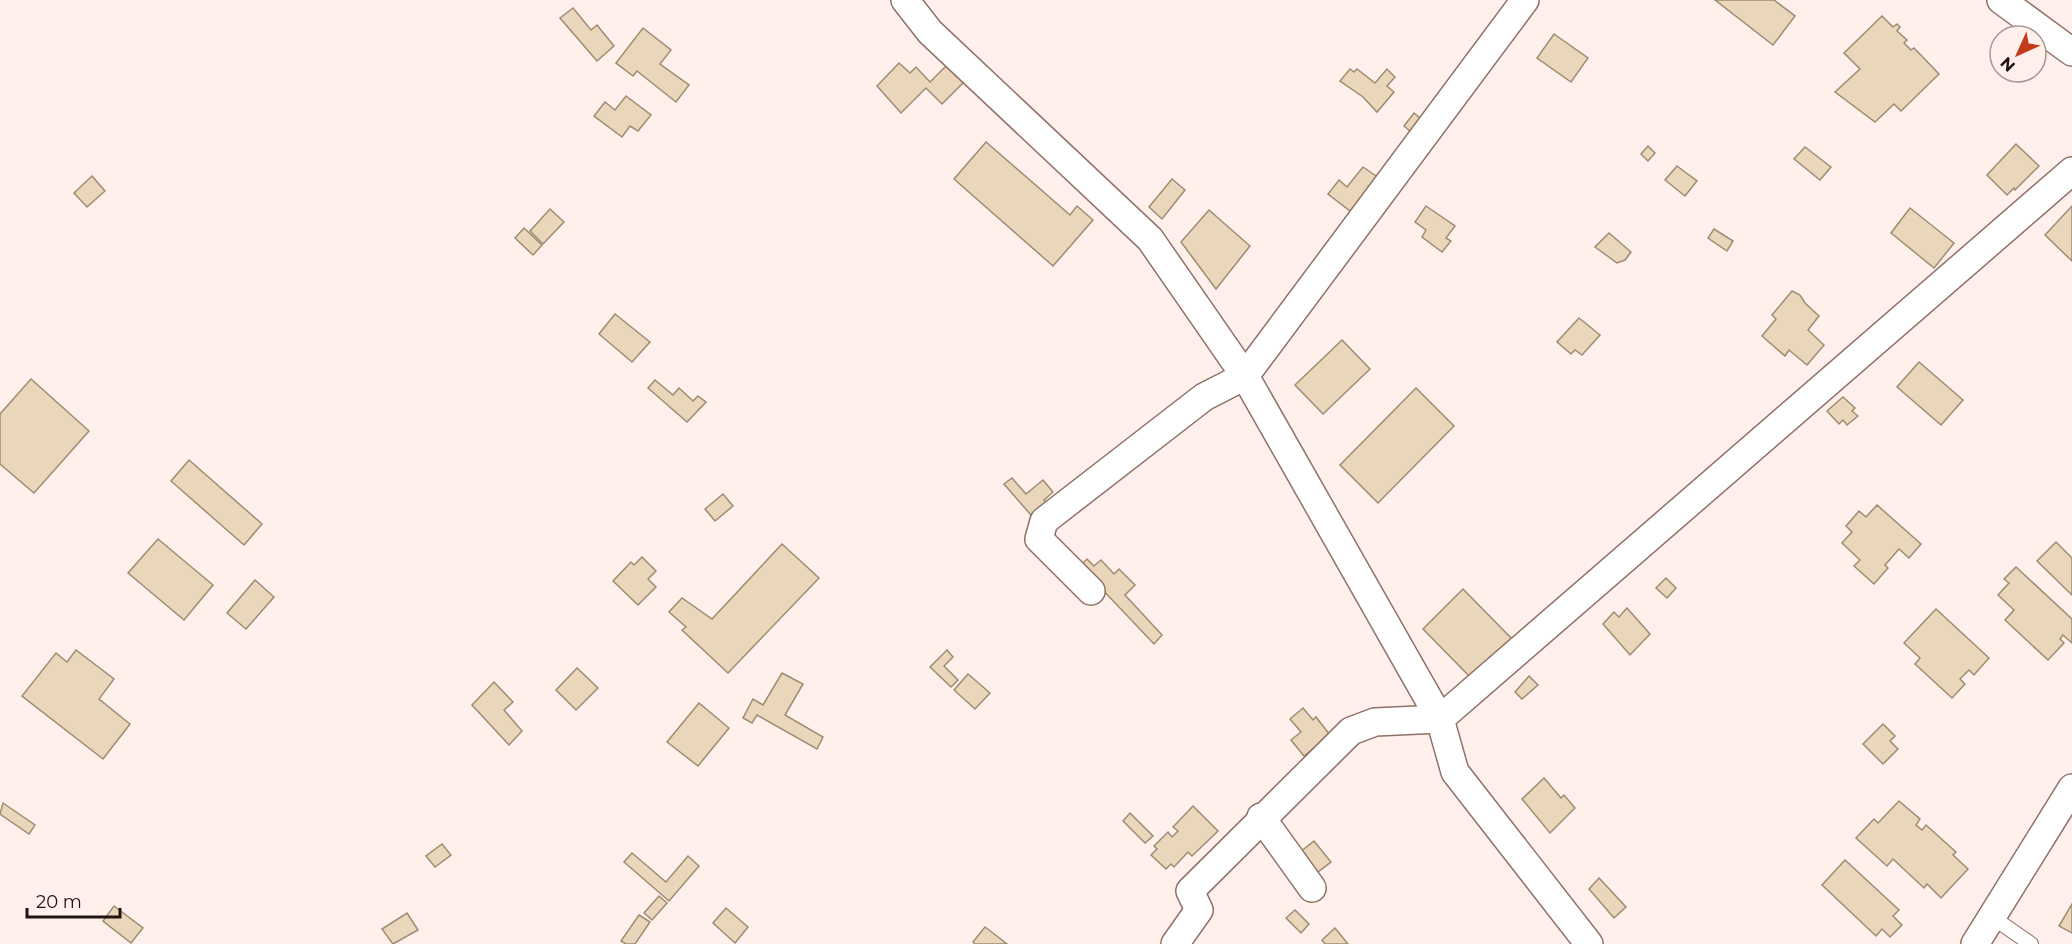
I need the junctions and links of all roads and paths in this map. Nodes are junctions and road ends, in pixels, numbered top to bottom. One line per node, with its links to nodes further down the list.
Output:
1 (1525, 0): 6 (street)
2 (2001, 0): 4 (street)
3 (919, 6): 6 (street)
4 (2072, 52)
5 (2072, 171): 8 (street)
6 (1245, 376): 7 (street); 8 (street)
7 (1091, 591)
8 (1440, 719): 10 (street); 14 (street)
9 (2072, 788): 12 (street)
10 (1261, 817): 11 (street); 13 (street)
11 (1312, 888)
12 (1992, 918): 15 (street); 16 (lane)
13 (1175, 944)
14 (1589, 944)
15 (1975, 944)
16 (2031, 944)

